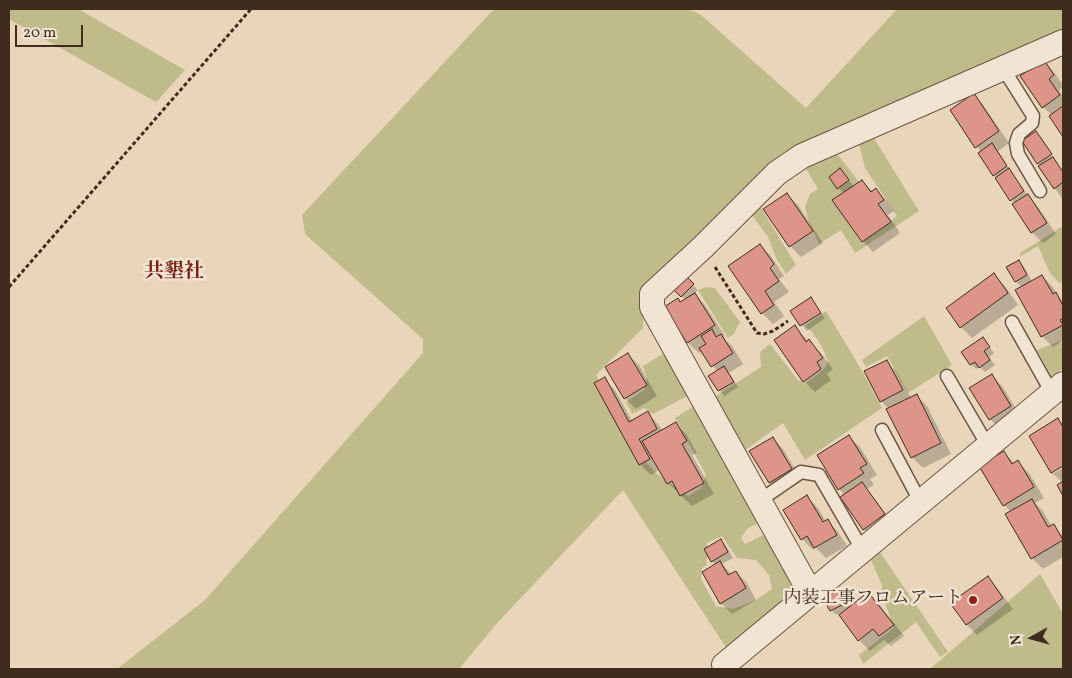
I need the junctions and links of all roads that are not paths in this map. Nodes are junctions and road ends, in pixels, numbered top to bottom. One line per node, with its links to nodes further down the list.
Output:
1 (1063, 42): 2 (street)
2 (1003, 68): 3 (lane); 9 (street)
3 (1040, 192)
4 (1012, 322): 6 (lane)
5 (947, 376): 8 (lane)
6 (1059, 392): 8 (street)
7 (882, 430): 10 (lane)
8 (988, 446): 10 (street)
9 (759, 501): 11 (lane); 12 (street)
10 (921, 502): 11 (street)
11 (863, 550): 12 (street)
12 (812, 594): 13 (street)
13 (724, 665)

